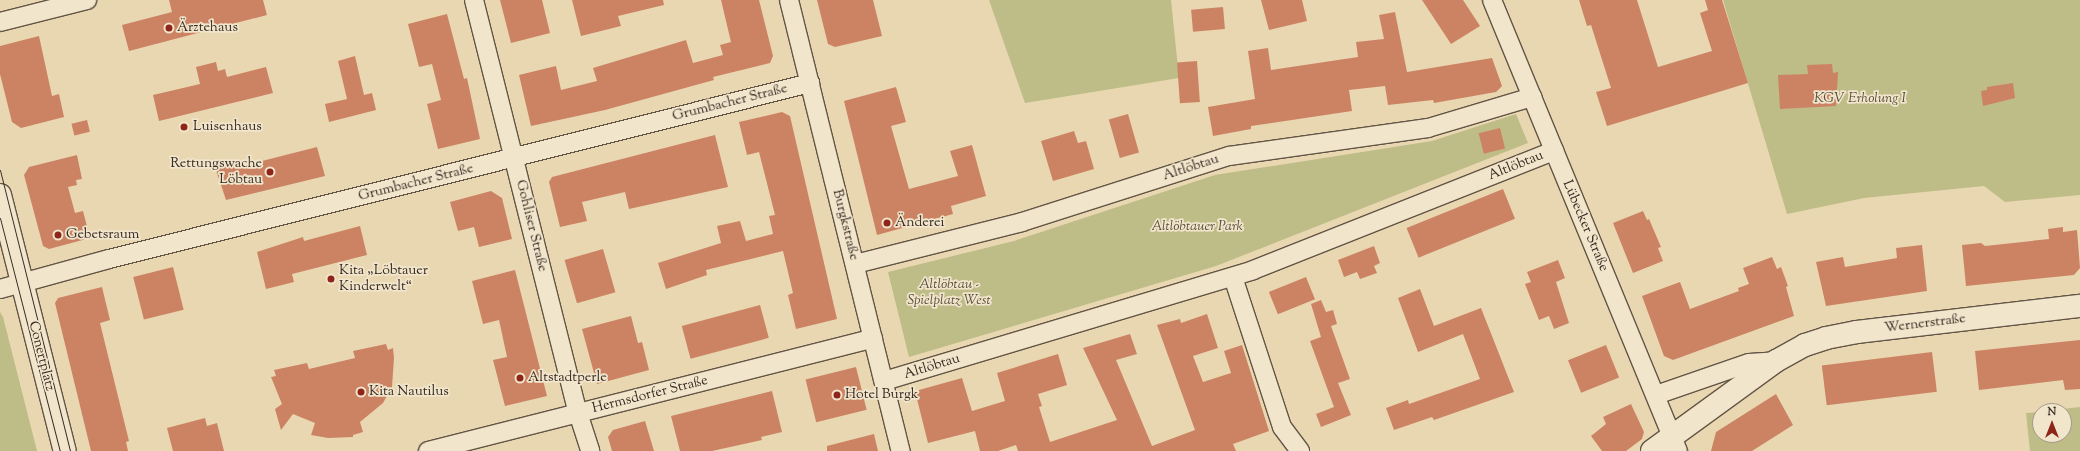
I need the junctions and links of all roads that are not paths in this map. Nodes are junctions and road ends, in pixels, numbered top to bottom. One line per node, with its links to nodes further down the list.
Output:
1 (87, 0): 5 (street)
2 (474, 0): 9 (street, Gohliser Straße)
3 (789, 0): 6 (street, Burgkstraße)
4 (1492, 0): 7 (street, Lübecker Straße)
5 (0, 22)
6 (810, 83): 9 (street, Grumbacher Straße); 11 (street, Burgkstraße)
7 (1532, 97): 8 (street, Lübecker Straße); 11 (street, Altlöbtau)
8 (1554, 151): 12 (street, Altlöbtau); 19 (street, Lübecker Straße)
9 (514, 158): 13 (street, Grumbacher Straße); 20 (street, Gohliser Straße)
10 (0, 195): 13 (street, Conertplatz)
11 (855, 264): 16 (street, Burgkstraße)
12 (1233, 277): 18 (street, Altlöbtau); 26 (street)
13 (23, 283): 14 (street); 22 (street, Conertplatz)
14 (0, 289)
15 (2080, 306): 17 (street, Wernerstraße)
16 (873, 338): 18 (street, Burgkstraße); 20 (street, Hermsdorfer Straße)
17 (1776, 361): 19 (street, Wernerstraße); 21 (street, Wernerstraße)
18 (884, 382): 25 (street, Burgkstraße)
19 (1656, 395): 21 (street, Lübecker Straße)
20 (578, 413): 23 (street, Hermsdorfer Straße); 24 (street, Gohliser Straße)
21 (1676, 444): 27 (street, Wernerstraße)
22 (65, 451)
23 (428, 451)
24 (590, 451)
25 (901, 451)
26 (1300, 451)
27 (1652, 451)

